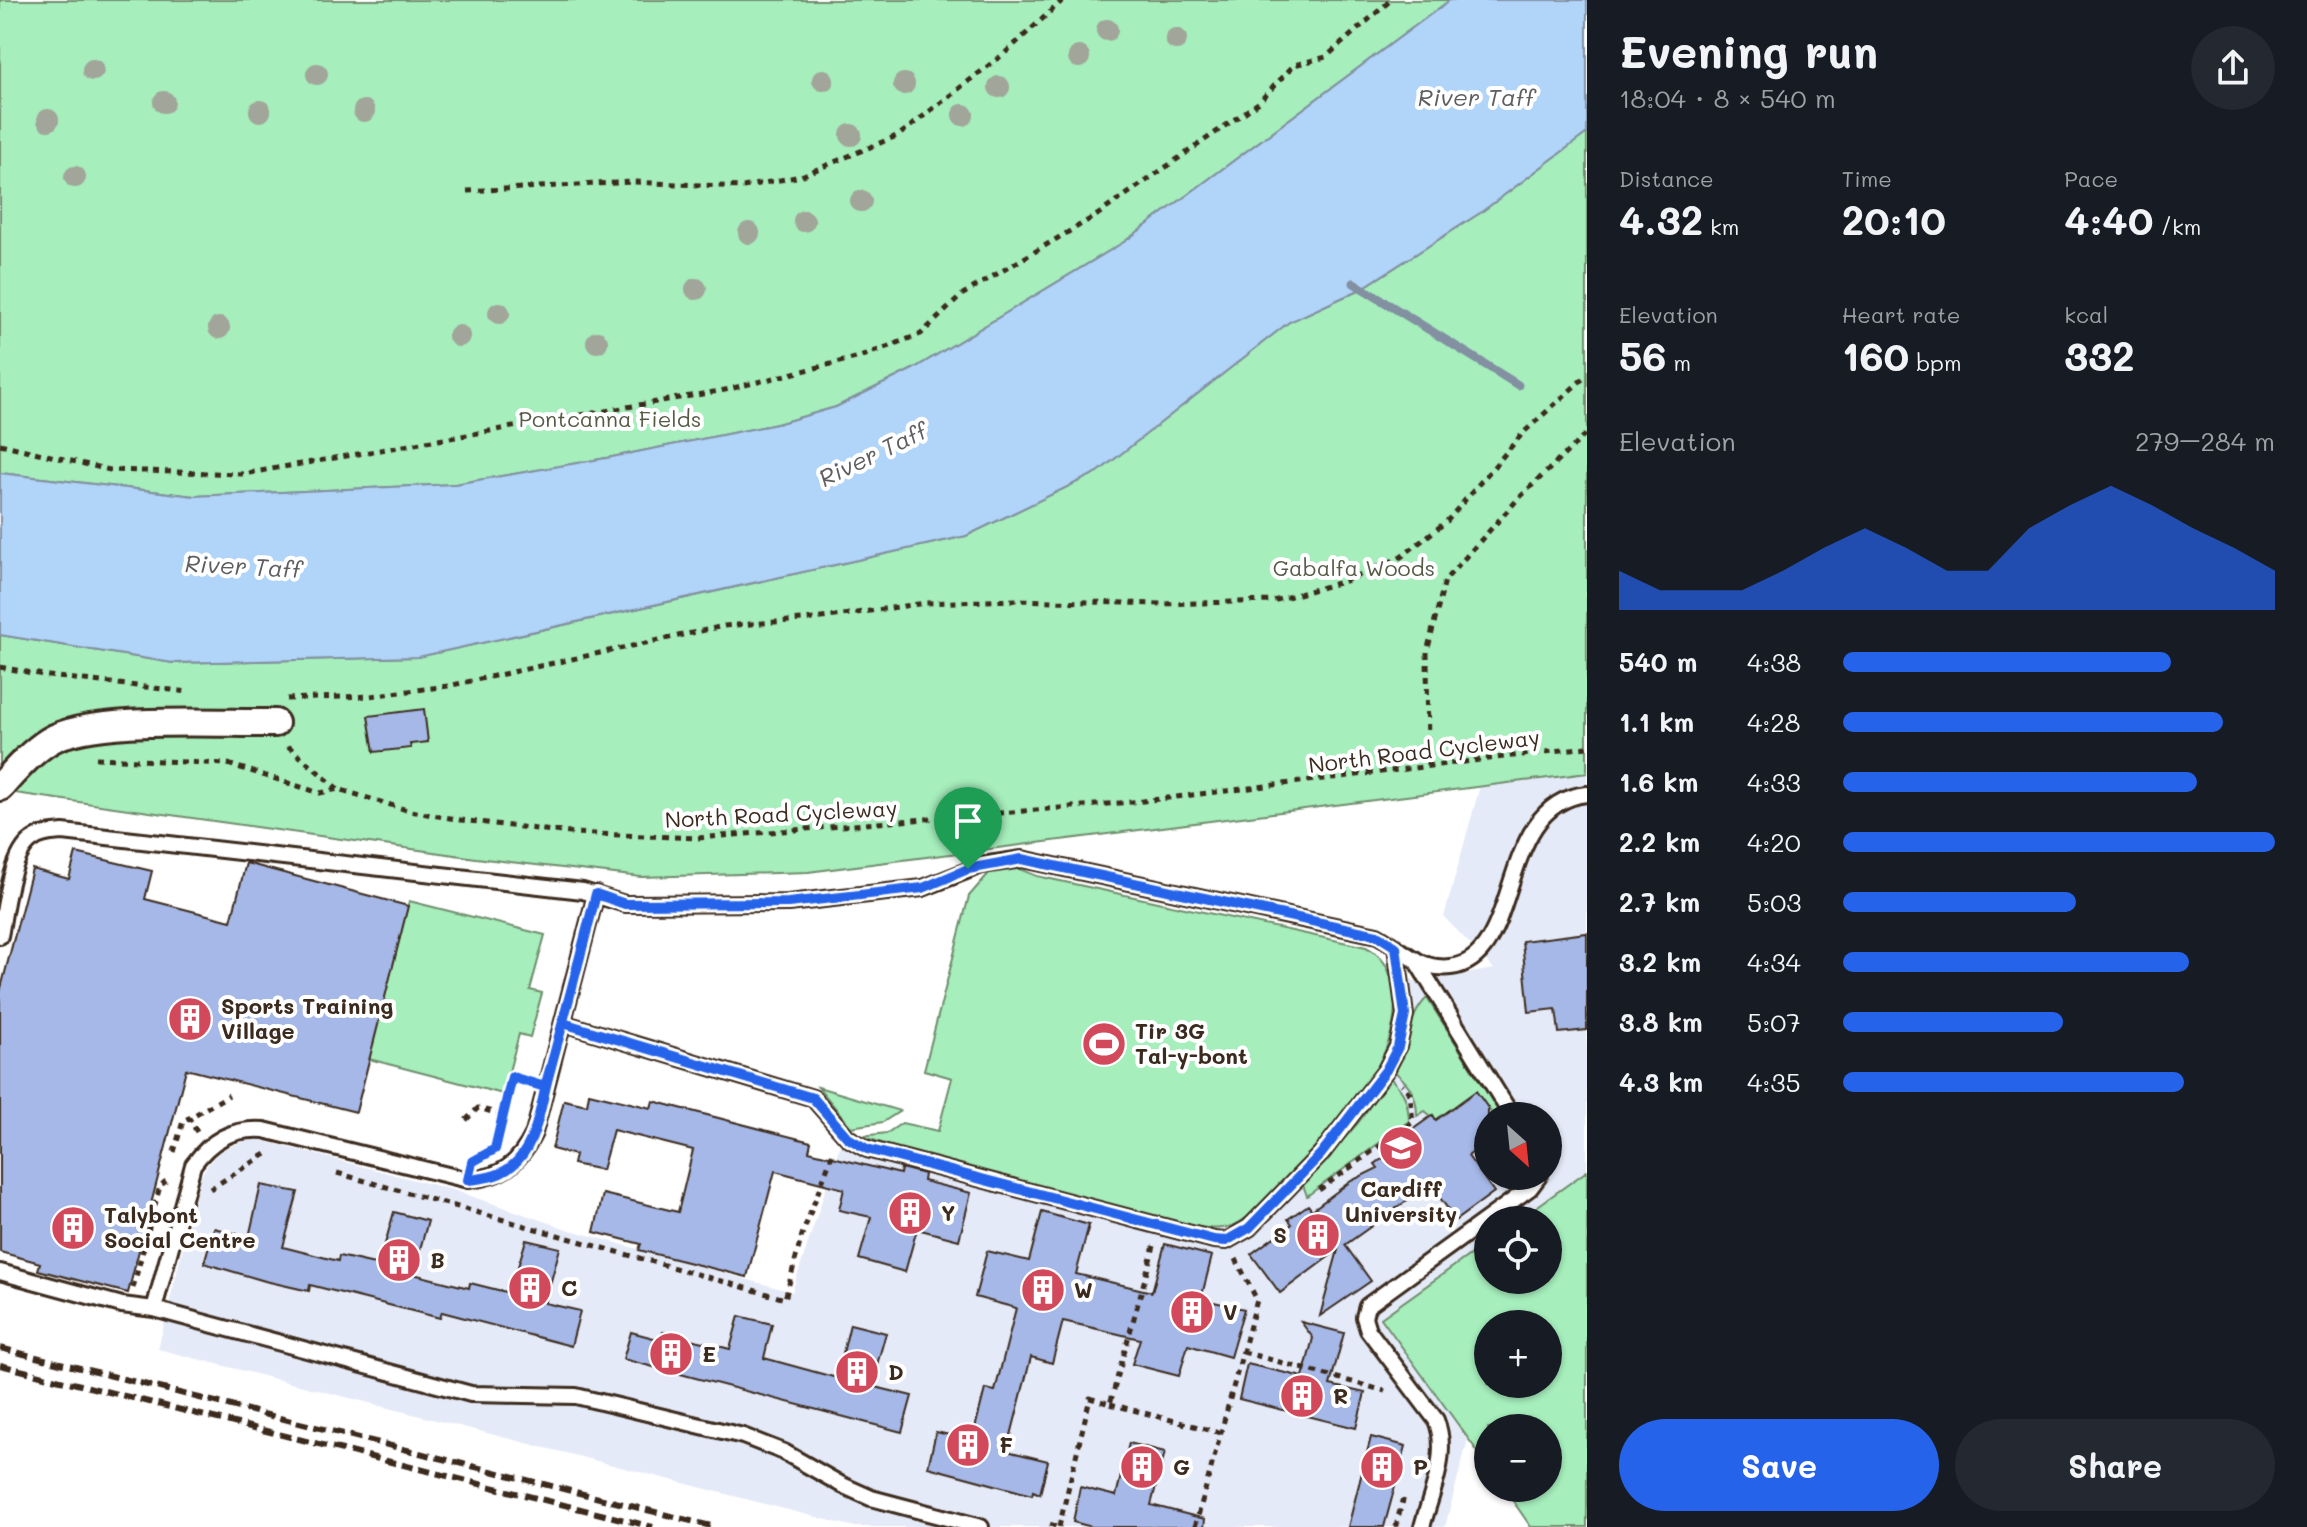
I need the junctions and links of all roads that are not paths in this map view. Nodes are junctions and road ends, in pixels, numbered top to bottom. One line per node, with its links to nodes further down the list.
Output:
1 (274, 711): 2 (street)
2 (0, 787)
3 (1587, 794): 7 (lane)
4 (596, 894): 5 (lane); 6 (lane); 8 (lane)
5 (0, 936)
6 (1396, 947): 7 (lane); 8 (lane)
7 (1415, 959): 9 (lane)
8 (563, 1023): 12 (lane)
9 (1503, 1102)
10 (1527, 1190): 14 (lane)
11 (0, 1272): 12 (lane)
12 (154, 1309): 13 (lane)
13 (981, 1527)
14 (1422, 1527)

